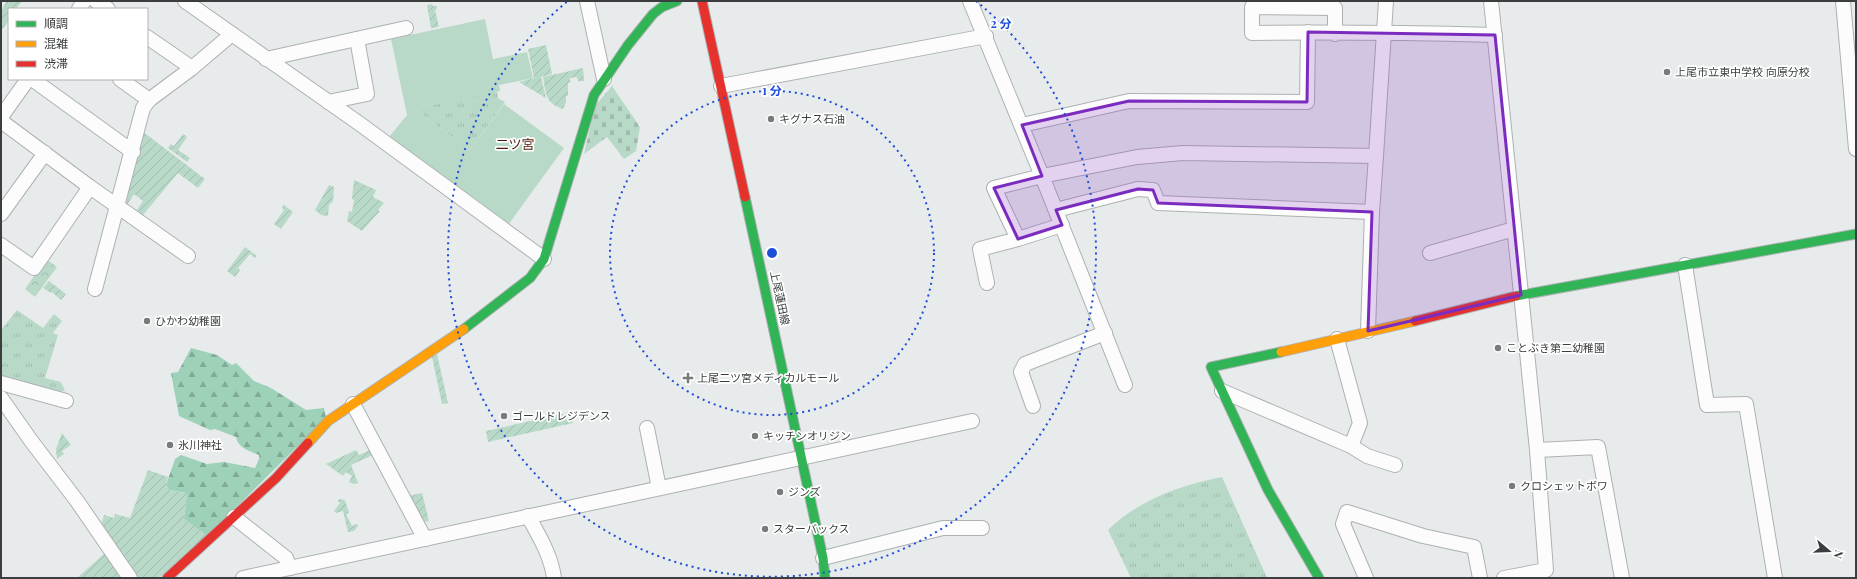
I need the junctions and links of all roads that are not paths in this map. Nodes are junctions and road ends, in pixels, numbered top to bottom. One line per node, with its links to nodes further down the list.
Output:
1 (96, 1): 10 (street)
2 (185, 1): 14 (street)
3 (588, 1): 22 (street)
4 (677, 1): 22 (street)
5 (702, 1): 26 (street, 上尾蓮田線)
6 (970, 1): 17 (street)
7 (1386, 1): 13 (street)
8 (1491, 1): 16 (street)
9 (1843, 1): 32 (street)
10 (106, 8)
11 (406, 28): 19 (street)
12 (1308, 32): 15 (street); 15 (street); 31 (street)
13 (1384, 32): 15 (street); 16 (street); 35 (street)
14 (232, 34): 20 (street); 21 (street)
15 (1335, 34)
16 (1495, 35): 43 (street)
17 (986, 36): 26 (street); 31 (street)
18 (148, 38): 21 (street)
19 (357, 39): 20 (street); 28 (street)
20 (266, 59): 28 (street)
21 (192, 68): 27 (street)
22 (604, 79): 49 (street)
23 (27, 80): 29 (street)
24 (33, 80): 33 (street)
25 (121, 80): 27 (street)
26 (721, 86): 68 (street, 上尾蓮田線)
27 (149, 100): 33 (street)
28 (328, 102): 49 (street)
29 (1, 117)
30 (1, 121): 34 (street)
31 (1022, 125): 36 (street)
32 (1856, 149)
33 (133, 152): 38 (street)
34 (45, 153): 37 (street); 41 (street)
35 (1376, 156): 36 (street); 40 (street)
36 (1042, 176): 39 (street); 45 (street)
37 (90, 187): 38 (street); 46 (street)
38 (118, 206): 48 (street); 52 (street)
39 (1056, 210): 40 (street); 42 (street)
40 (1372, 212): 54 (street)
41 (1, 214)
42 (1062, 224): 45 (street); 55 (street)
43 (1514, 229): 47 (street); 53 (street)
44 (1856, 234): 50 (street)
45 (1018, 239): 51 (street)
46 (1, 245)
47 (1430, 253)
48 (188, 256)
49 (544, 259): 62 (street)
50 (1685, 265): 53 (street); 87 (street)
51 (986, 283)
52 (95, 289)
53 (1521, 295): 54 (street); 67 (street)
54 (1368, 331): 56 (street)
55 (1105, 333): 58 (street); 63 (street)
56 (1337, 339): 59 (street); 66 (street)
57 (1, 383): 61 (street)
58 (1125, 385)
59 (1222, 391): 66 (street); 82 (street)
60 (1, 398): 77 (street)
61 (66, 401)
62 (353, 404): 72 (street); 74 (street)
63 (1033, 406)
64 (972, 421): 68 (street)
65 (647, 428): 70 (street)
66 (1351, 446): 69 (street)
67 (1537, 450): 85 (street); 86 (street)
68 (801, 458): 70 (street); 75 (street, 上尾蓮田線)
69 (1394, 465)
70 (659, 488): 71 (street)
71 (528, 516): 74 (street); 80 (street)
72 (234, 517): 76 (street); 78 (street)
73 (982, 528): 75 (street)
74 (425, 539): 76 (street)
75 (823, 558): 81 (street, 上尾蓮田線)
76 (290, 568): 79 (street)
77 (130, 578)
78 (167, 578)
79 (243, 578)
80 (554, 578)
81 (825, 578)
82 (1319, 578)
83 (1366, 578): 84 (street)
84 (1480, 578)
85 (1504, 578)
86 (1622, 578)
87 (1775, 578)

